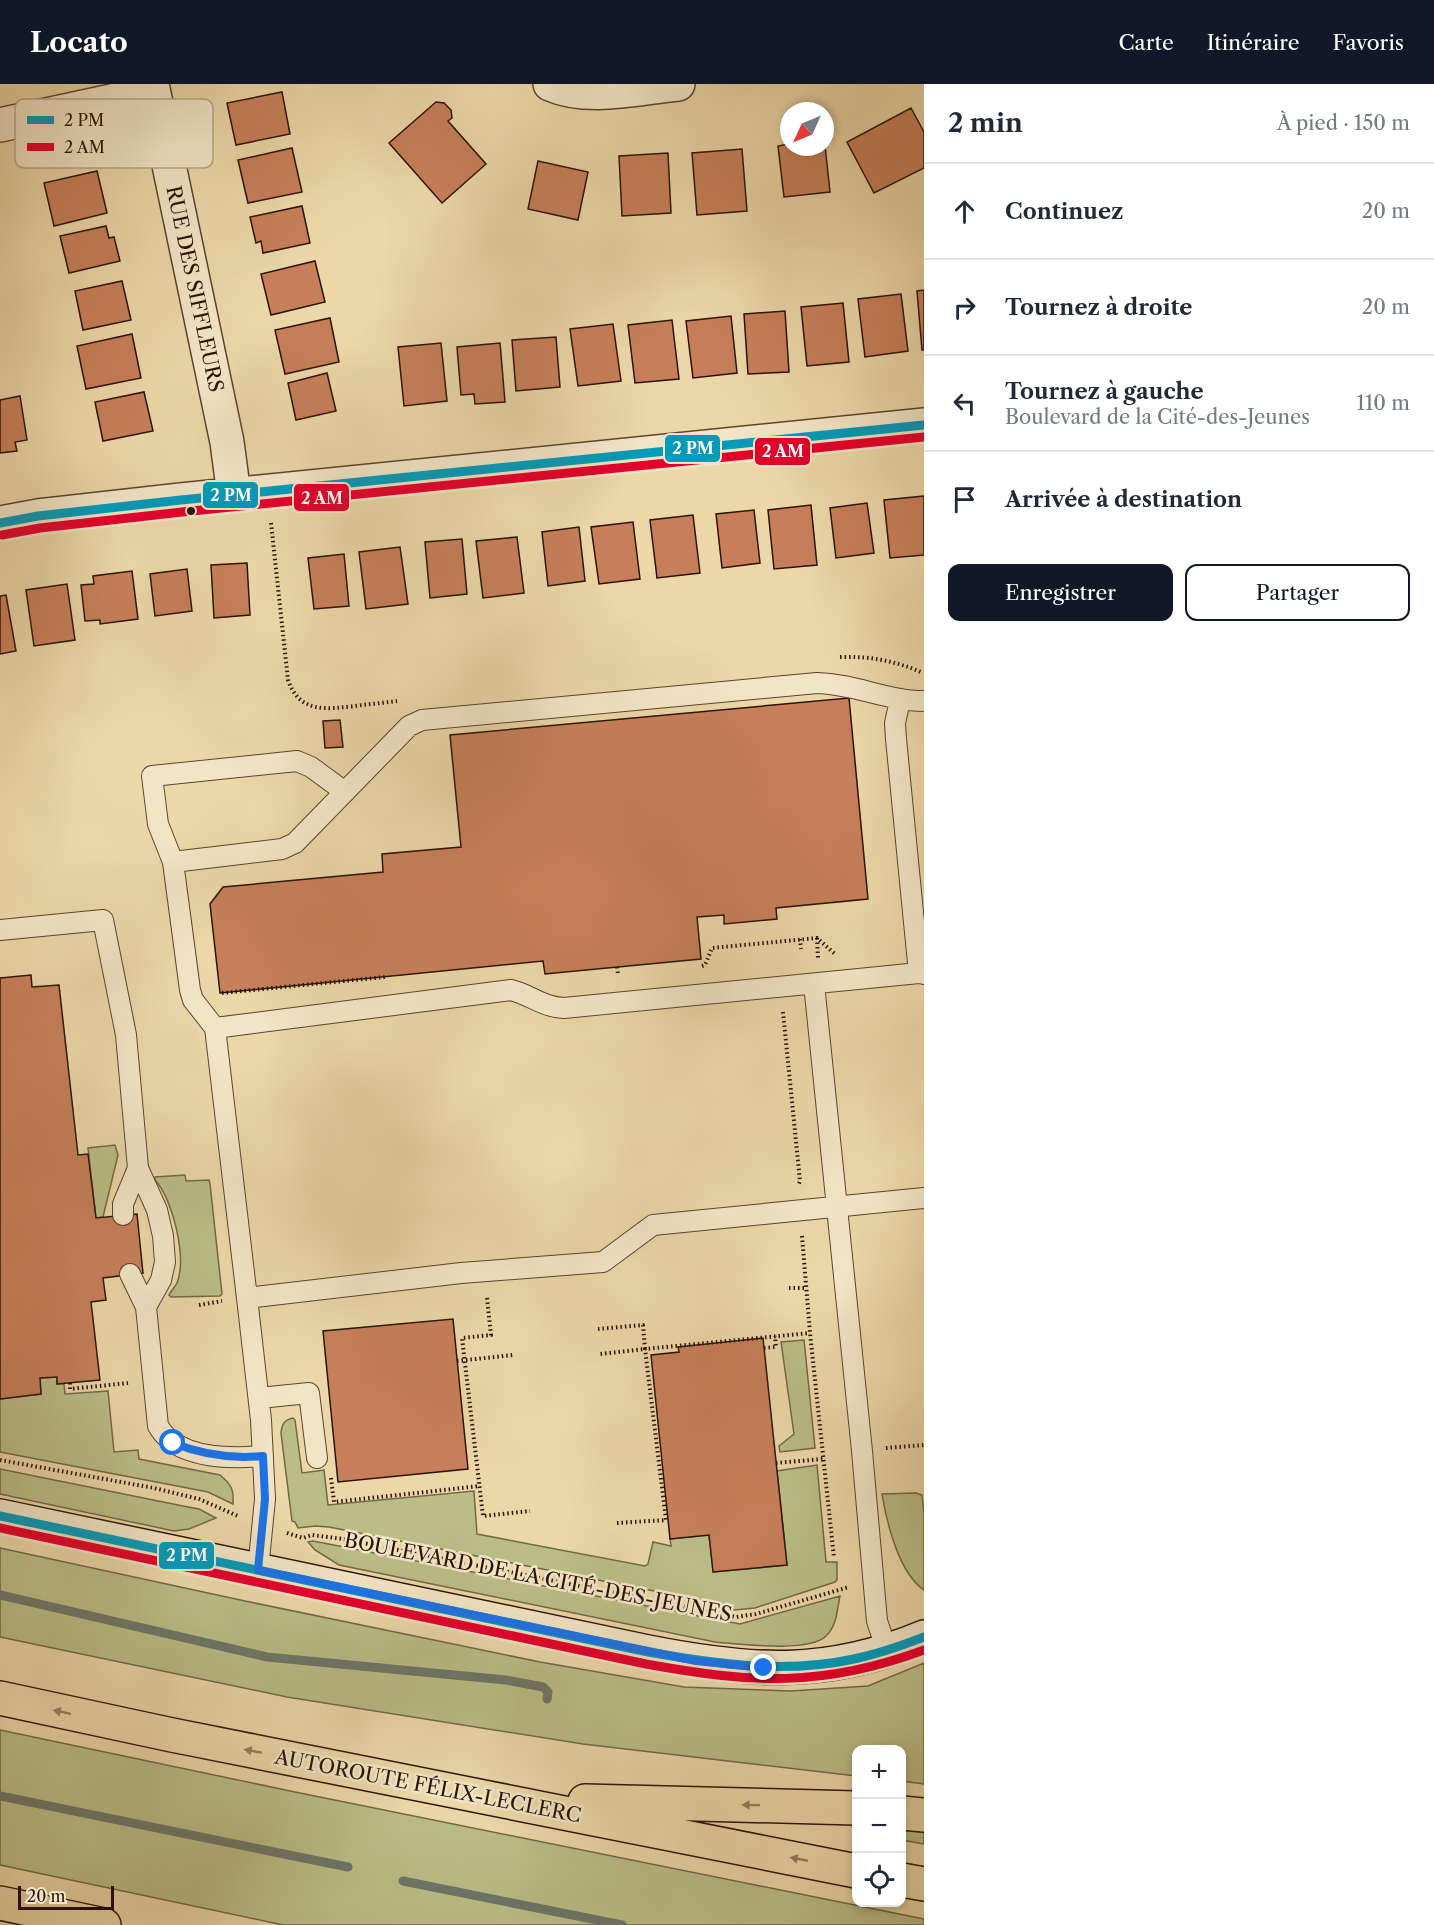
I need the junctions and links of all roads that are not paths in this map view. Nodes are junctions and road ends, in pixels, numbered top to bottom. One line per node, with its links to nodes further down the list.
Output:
1 (550, 84): 2 (street)
2 (678, 84)
3 (153, 88): 4 (street)
4 (108, 99)
5 (15, 121): 6 (street)
6 (0, 125)
7 (170, 168): 9 (street, RUE DES SIFFLEURS)
8 (924, 425): 9 (street)
9 (234, 495): 10 (street)
10 (0, 523)
11 (900, 700): 12 (lane); 13 (lane); 16 (lane)
12 (924, 701)
13 (345, 792): 14 (lane); 14 (lane)
14 (173, 862): 18 (lane)
15 (0, 930): 19 (lane)
16 (921, 974): 17 (lane)
17 (814, 984): 18 (lane); 21 (lane)
18 (215, 1028): 24 (lane)
19 (138, 1168): 22 (lane); 25 (lane)
20 (924, 1198): 21 (lane)
21 (836, 1208): 24 (lane); 32 (lane)
22 (123, 1215)
23 (130, 1275): 25 (lane)
24 (247, 1298): 26 (lane)
25 (146, 1307): 27 (lane)
26 (258, 1398): 27 (lane); 28 (lane)
27 (263, 1456): 30 (lane)
28 (324, 1464)
29 (0, 1516): 30 (street)
30 (258, 1570): 32 (street)
31 (924, 1637): 32 (street)
32 (887, 1651)
33 (0, 1698): 34 (highway, AUTOROUTE FÉLIX-LECLERC, one-way to 33)
34 (496, 1799): 35 (highway, one-way to 34); 38 (highway, AUTOROUTE FÉLIX-LECLERC, one-way to 34)
35 (852, 1808)
36 (906, 1813): 37 (highway)
37 (924, 1815)
38 (852, 1870)
39 (906, 1881): 40 (highway)
40 (924, 1884)
41 (0, 1903): 42 (highway)
42 (104, 1925)

